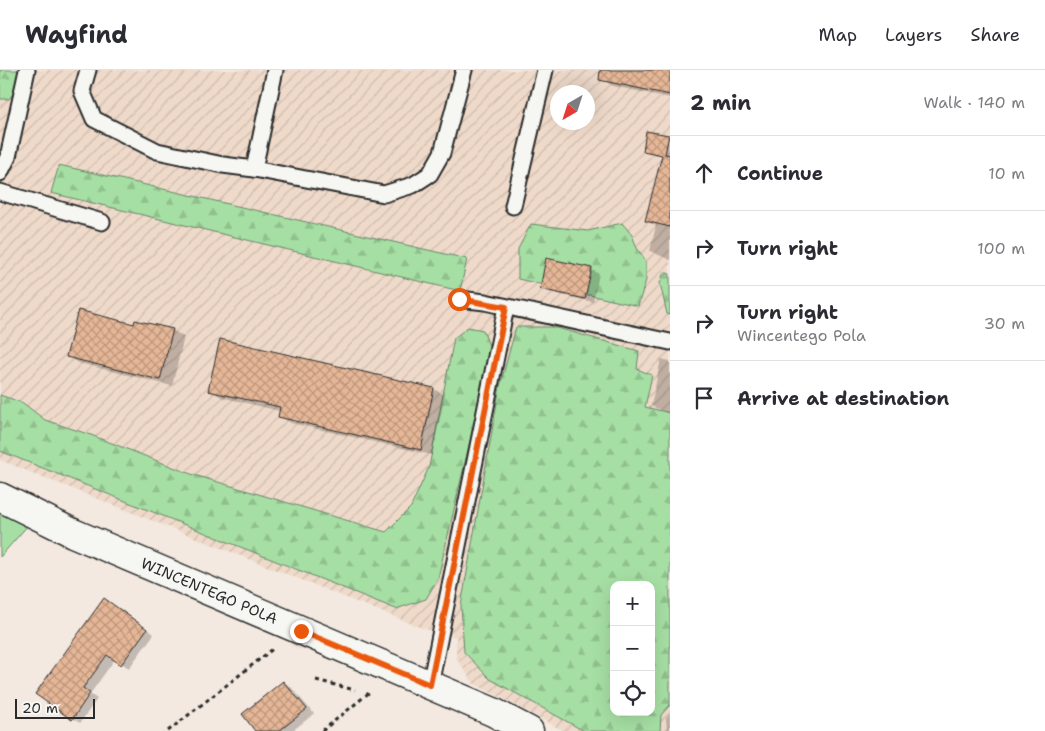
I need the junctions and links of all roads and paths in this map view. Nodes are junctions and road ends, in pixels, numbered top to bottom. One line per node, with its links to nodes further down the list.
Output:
1 (27, 70): 6 (lane)
2 (88, 70): 7 (lane)
3 (274, 70): 7 (lane)
4 (464, 70): 7 (lane)
5 (545, 70): 10 (lane)
6 (7, 120): 8 (lane)
7 (254, 169)
8 (0, 173)
9 (0, 192): 11 (lane)
10 (513, 206)
11 (102, 222)
12 (459, 299): 13 (lane)
13 (506, 307): 14 (lane); 18 (lane)
14 (670, 342)
15 (0, 497): 16 (street, WINCENTEGO POLA)
16 (293, 627): 18 (street, WINCENTEGO POLA); 21 (path)
17 (316, 680): 19 (path)
18 (430, 685): 23 (street, WINCENTEGO POLA)
19 (354, 690)
20 (370, 692): 22 (path)
21 (168, 731)
22 (322, 731)
23 (529, 731)

